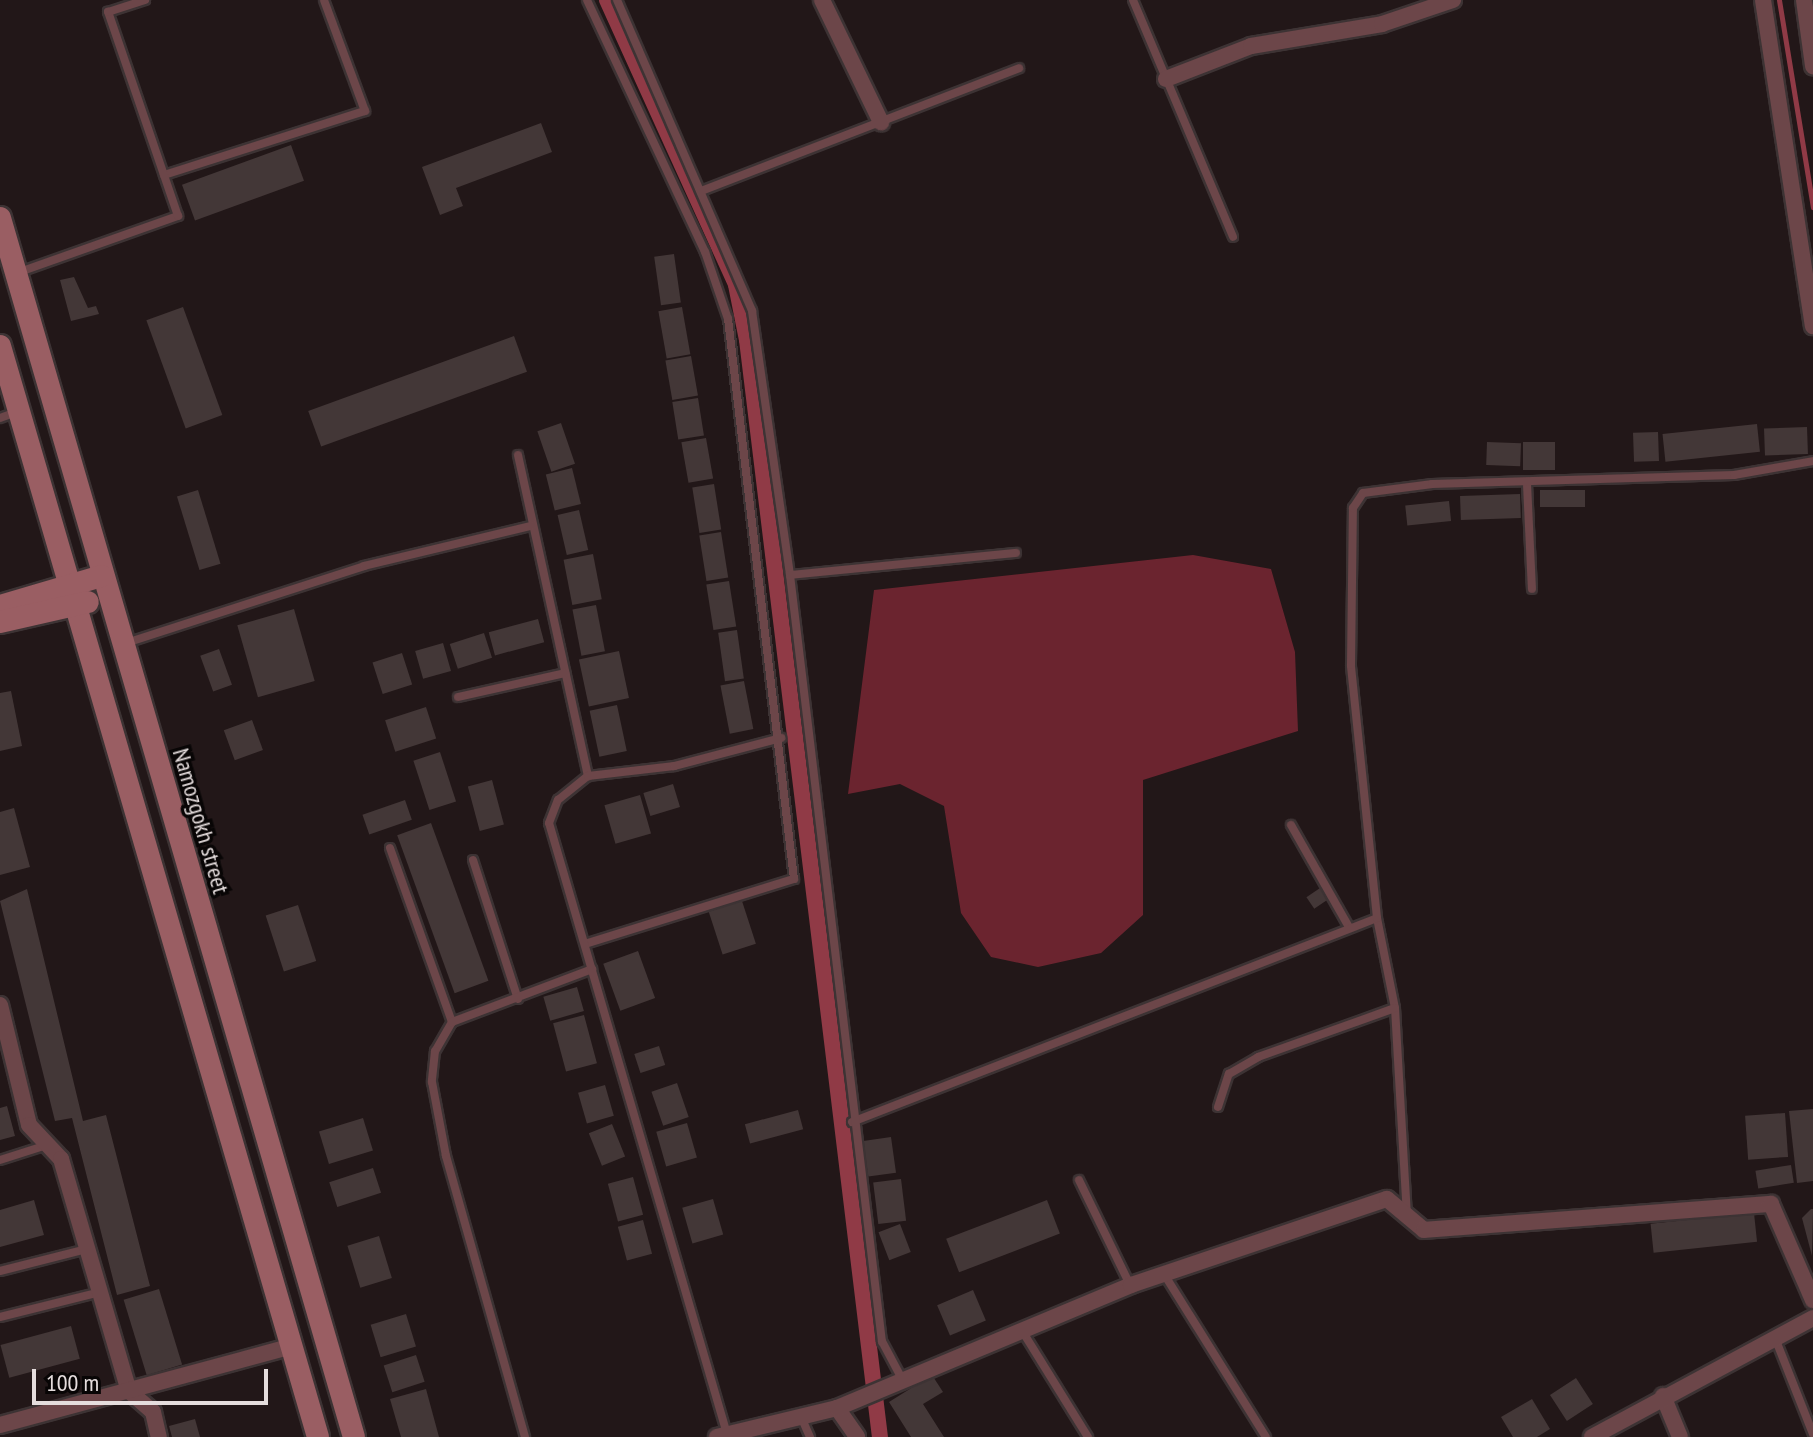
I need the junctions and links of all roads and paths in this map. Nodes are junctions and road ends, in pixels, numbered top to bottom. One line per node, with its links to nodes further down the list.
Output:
1 (145, 0): 14 (lane)
2 (324, 0): 14 (lane)
3 (587, 0): 36 (lane)
4 (617, 0): 15 (lane)
5 (822, 0): 13 (street)
6 (1133, 0): 12 (lane)
7 (1453, 0): 12 (street)
8 (1763, 0): 19 (street)
9 (1804, 0): 10 (street)
10 (1813, 66)
11 (1019, 68): 13 (lane)
12 (1166, 79): 17 (lane)
13 (881, 122): 15 (lane)
14 (164, 175): 18 (lane)
15 (701, 191): 27 (lane)
16 (0, 218): 18 (main road, Namozgokh street)
17 (1233, 237)
18 (16, 273): 28 (main road, Namozgokh street)
19 (1813, 326)
20 (0, 346): 21 (main road)
21 (10, 414): 30 (main road)
22 (518, 455): 25 (lane)
23 (1813, 461): 24 (lane)
24 (1527, 484): 29 (lane); 41 (lane)
25 (531, 526): 33 (lane); 34 (lane)
26 (1016, 553): 27 (lane)
27 (790, 575): 51 (lane)
28 (105, 586): 30 (main road); 33 (main road, Namozgokh street)
29 (1532, 589)
30 (73, 596): 31 (main road); 32 (main road); 54 (main road)
31 (0, 606)
32 (0, 622)
33 (122, 644): 52 (main road, Namozgokh street)
34 (565, 673): 35 (lane); 37 (lane)
35 (458, 697)
36 (781, 738): 37 (lane); 43 (lane)
37 (588, 776): 43 (lane)
38 (1291, 825): 42 (lane)
39 (390, 848): 48 (lane)
40 (473, 860): 45 (lane)
41 (1377, 918): 42 (lane); 47 (lane)
42 (1349, 927): 51 (lane)
43 (585, 944): 44 (lane)
44 (592, 969): 45 (lane); 76 (lane)
45 (518, 999): 48 (lane)
46 (0, 1005): 49 (street)
47 (1395, 1008): 50 (lane); 57 (lane)
48 (452, 1022): 80 (lane)
49 (7, 1068): 53 (street)
50 (1218, 1107)
51 (852, 1122): 69 (lane)
52 (268, 1143): 54 (main road); 79 (main road, Namozgokh street)
53 (44, 1146): 55 (lane); 58 (street)
54 (235, 1153): 68 (main road)
55 (0, 1160)
56 (1079, 1180): 61 (lane)
57 (1408, 1216): 60 (street); 63 (street)
58 (87, 1249): 59 (lane); 62 (street)
59 (0, 1271)
60 (1164, 1274): 61 (street); 84 (lane)
61 (1131, 1285): 66 (street)
62 (100, 1292): 64 (lane); 70 (street)
63 (1813, 1300)
64 (0, 1317)
65 (1813, 1318): 67 (street)
66 (1021, 1329): 69 (street); 83 (lane)
67 (1775, 1337): 71 (street); 75 (lane)
68 (290, 1347): 70 (street); 78 (main road)
69 (901, 1377): 72 (street)
70 (129, 1391): 74 (street); 77 (street)
71 (1663, 1396): 85 (street); 86 (street)
72 (839, 1406): 73 (street); 82 (street)
73 (802, 1419): 76 (street); 81 (lane)
74 (0, 1425)
75 (1813, 1434)
76 (722, 1435)
77 (159, 1437)
78 (318, 1437)
79 (354, 1437)
80 (525, 1437)
81 (810, 1437)
82 (857, 1437)
83 (1088, 1437)
84 (1266, 1437)
85 (1592, 1437)
86 (1680, 1437)

